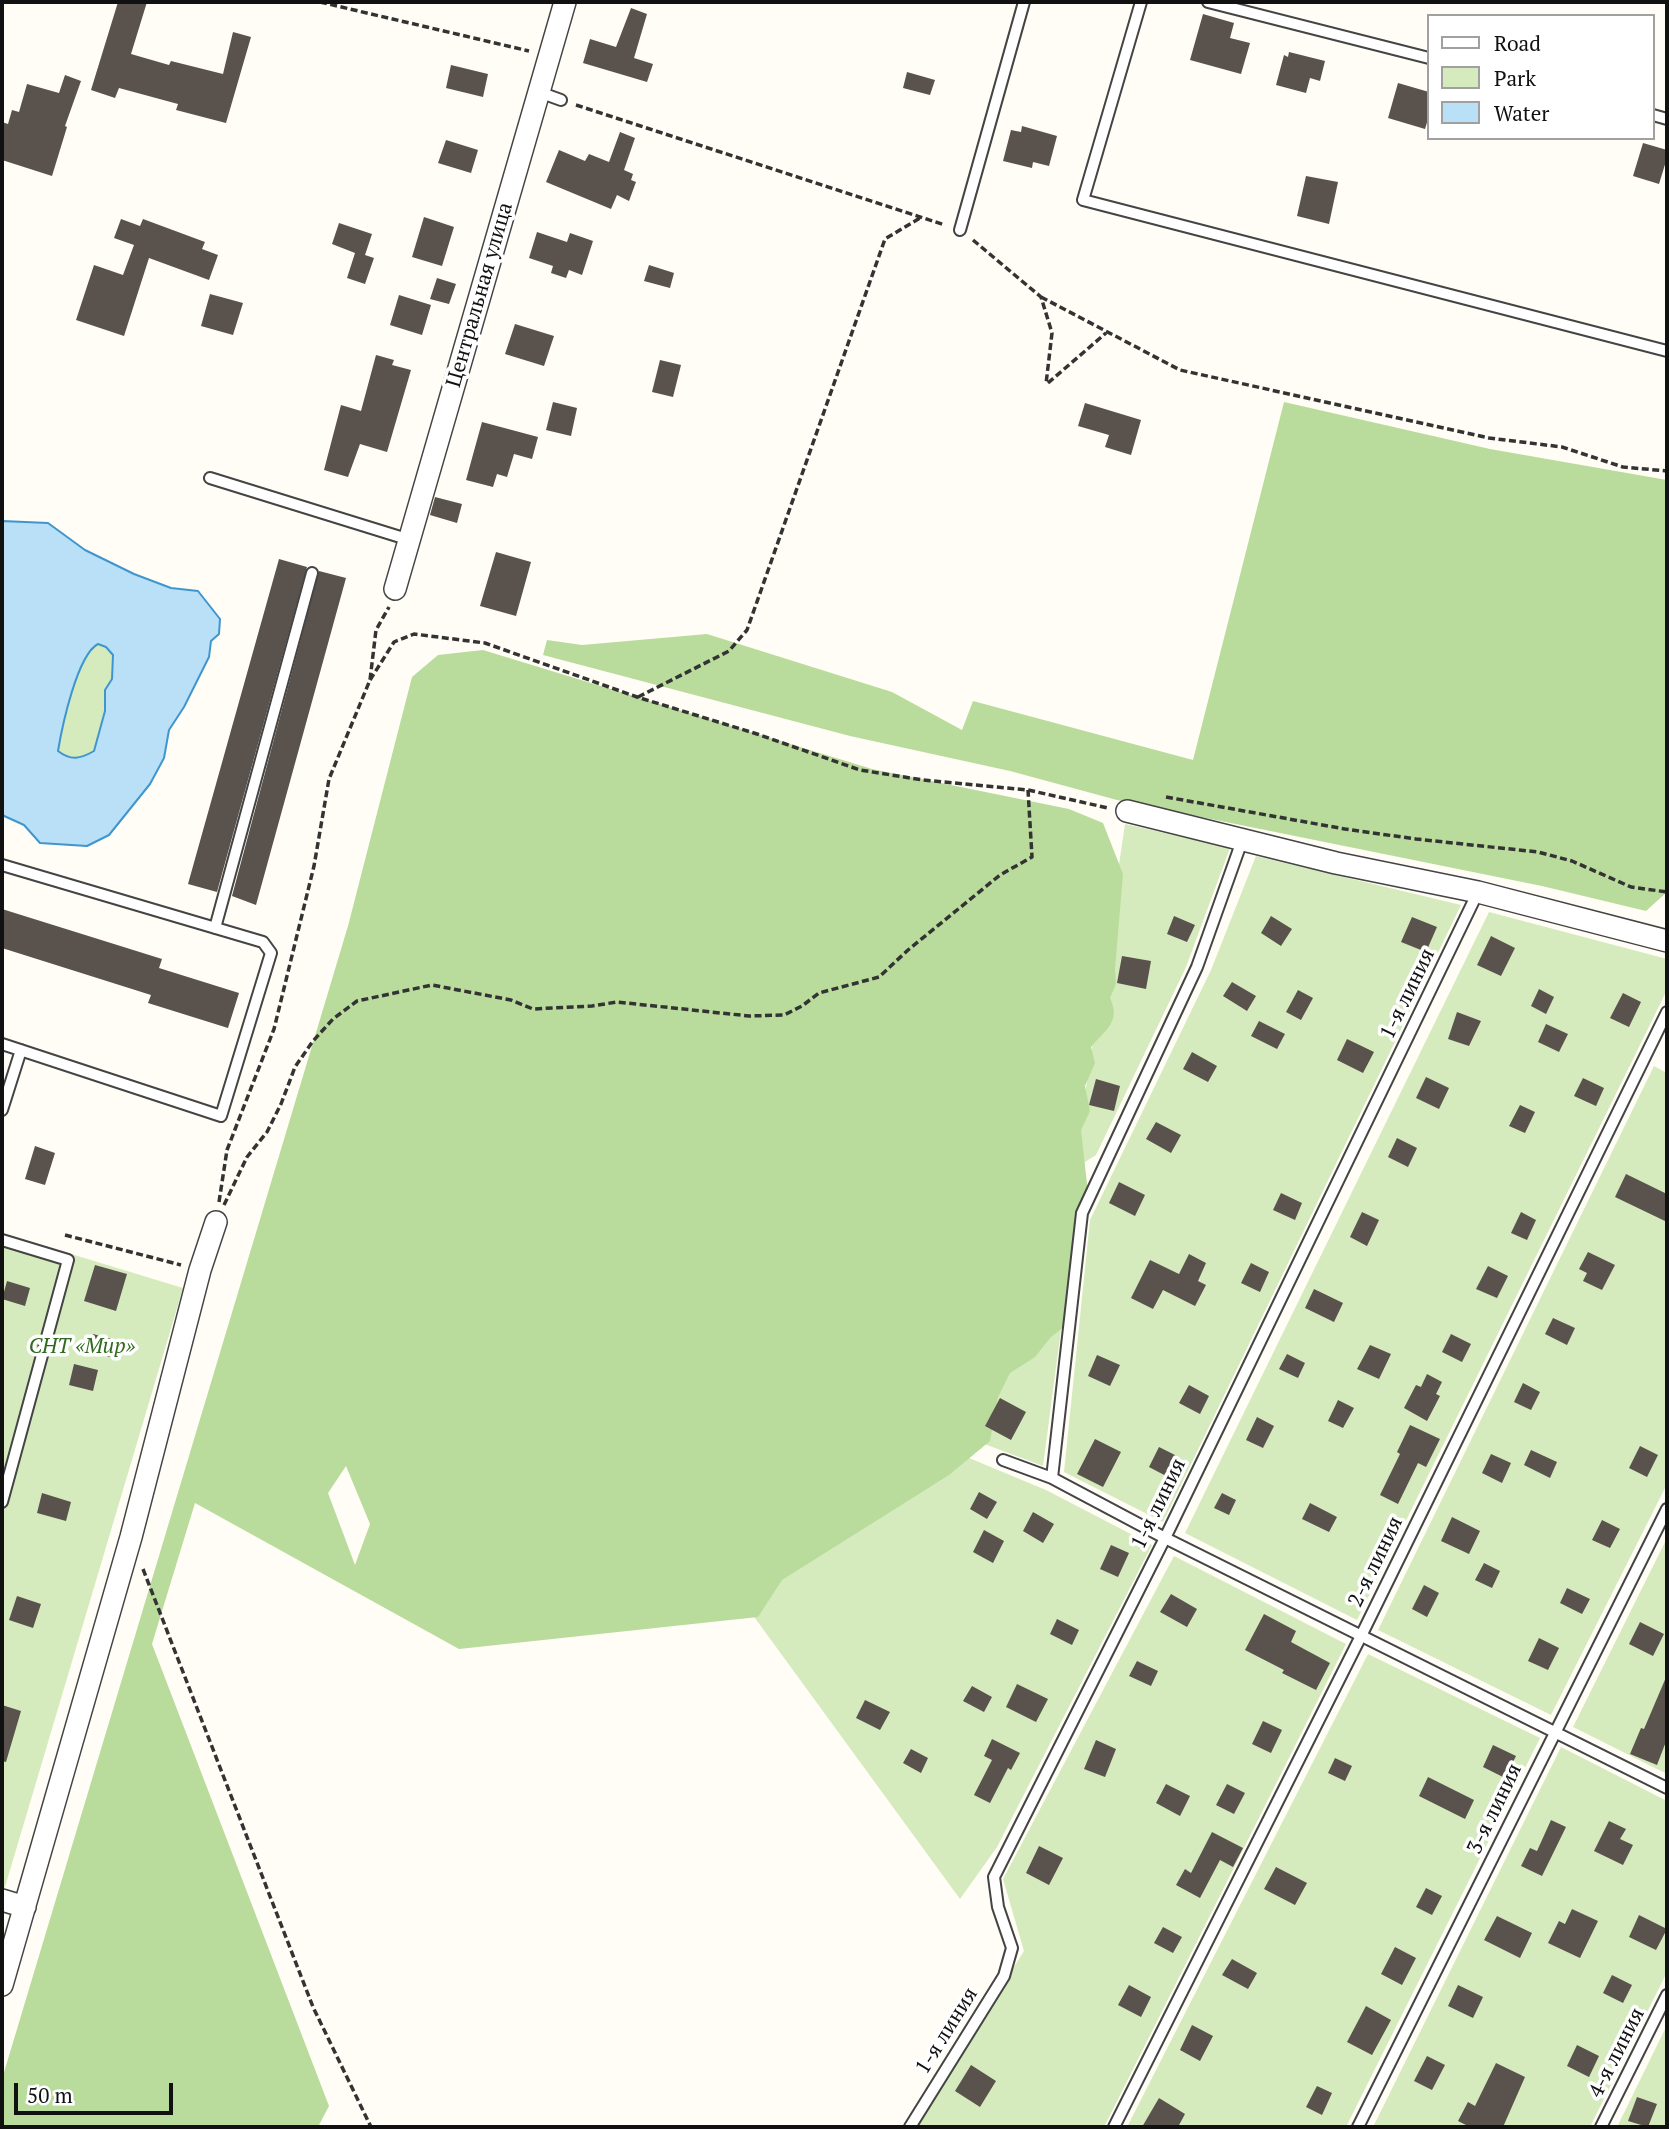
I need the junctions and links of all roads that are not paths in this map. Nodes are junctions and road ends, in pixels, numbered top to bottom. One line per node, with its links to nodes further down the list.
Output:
1 (565, 2): 6 (street, Центральная улица)
2 (1024, 2): 8 (lane)
3 (1141, 2): 9 (lane)
4 (1208, 2): 5 (lane)
5 (1428, 58)
6 (539, 92): 7 (lane); 11 (street, Центральная улица)
7 (561, 100)
8 (960, 230)
9 (1667, 351)
10 (210, 478): 11 (lane)
11 (410, 540): 13 (street, Центральная улица)
12 (312, 573): 18 (lane)
13 (395, 589)
14 (1121, 807): 15 (street)
15 (1243, 838): 17 (street); 27 (lane)
16 (2, 865): 18 (lane)
17 (1478, 892): 19 (street); 30 (lane, 1-я линия)
18 (215, 928): 22 (lane)
19 (1667, 941)
20 (1667, 1012): 31 (lane, 2-я линия)
21 (2, 1044): 22 (lane)
22 (21, 1051): 23 (lane)
23 (2, 1110)
24 (216, 1222): 35 (street)
25 (2, 1240): 28 (lane)
26 (1003, 1460): 27 (lane)
27 (1052, 1478): 30 (lane)
28 (2, 1502)
29 (1667, 1509): 32 (lane, 3-я линия)
30 (1165, 1538): 31 (lane); 38 (lane, 1-я линия)
31 (1361, 1636): 32 (lane); 39 (lane, 2-я линия)
32 (1555, 1732): 33 (lane); 40 (lane, 3-я линия)
33 (1667, 1788)
34 (2, 1900): 35 (street)
35 (25, 1907): 36 (street)
36 (2, 1985)
37 (1667, 1995): 41 (lane, 4-я линия)
38 (910, 2127)
39 (1114, 2127)
40 (1358, 2127)
41 (1601, 2127)

